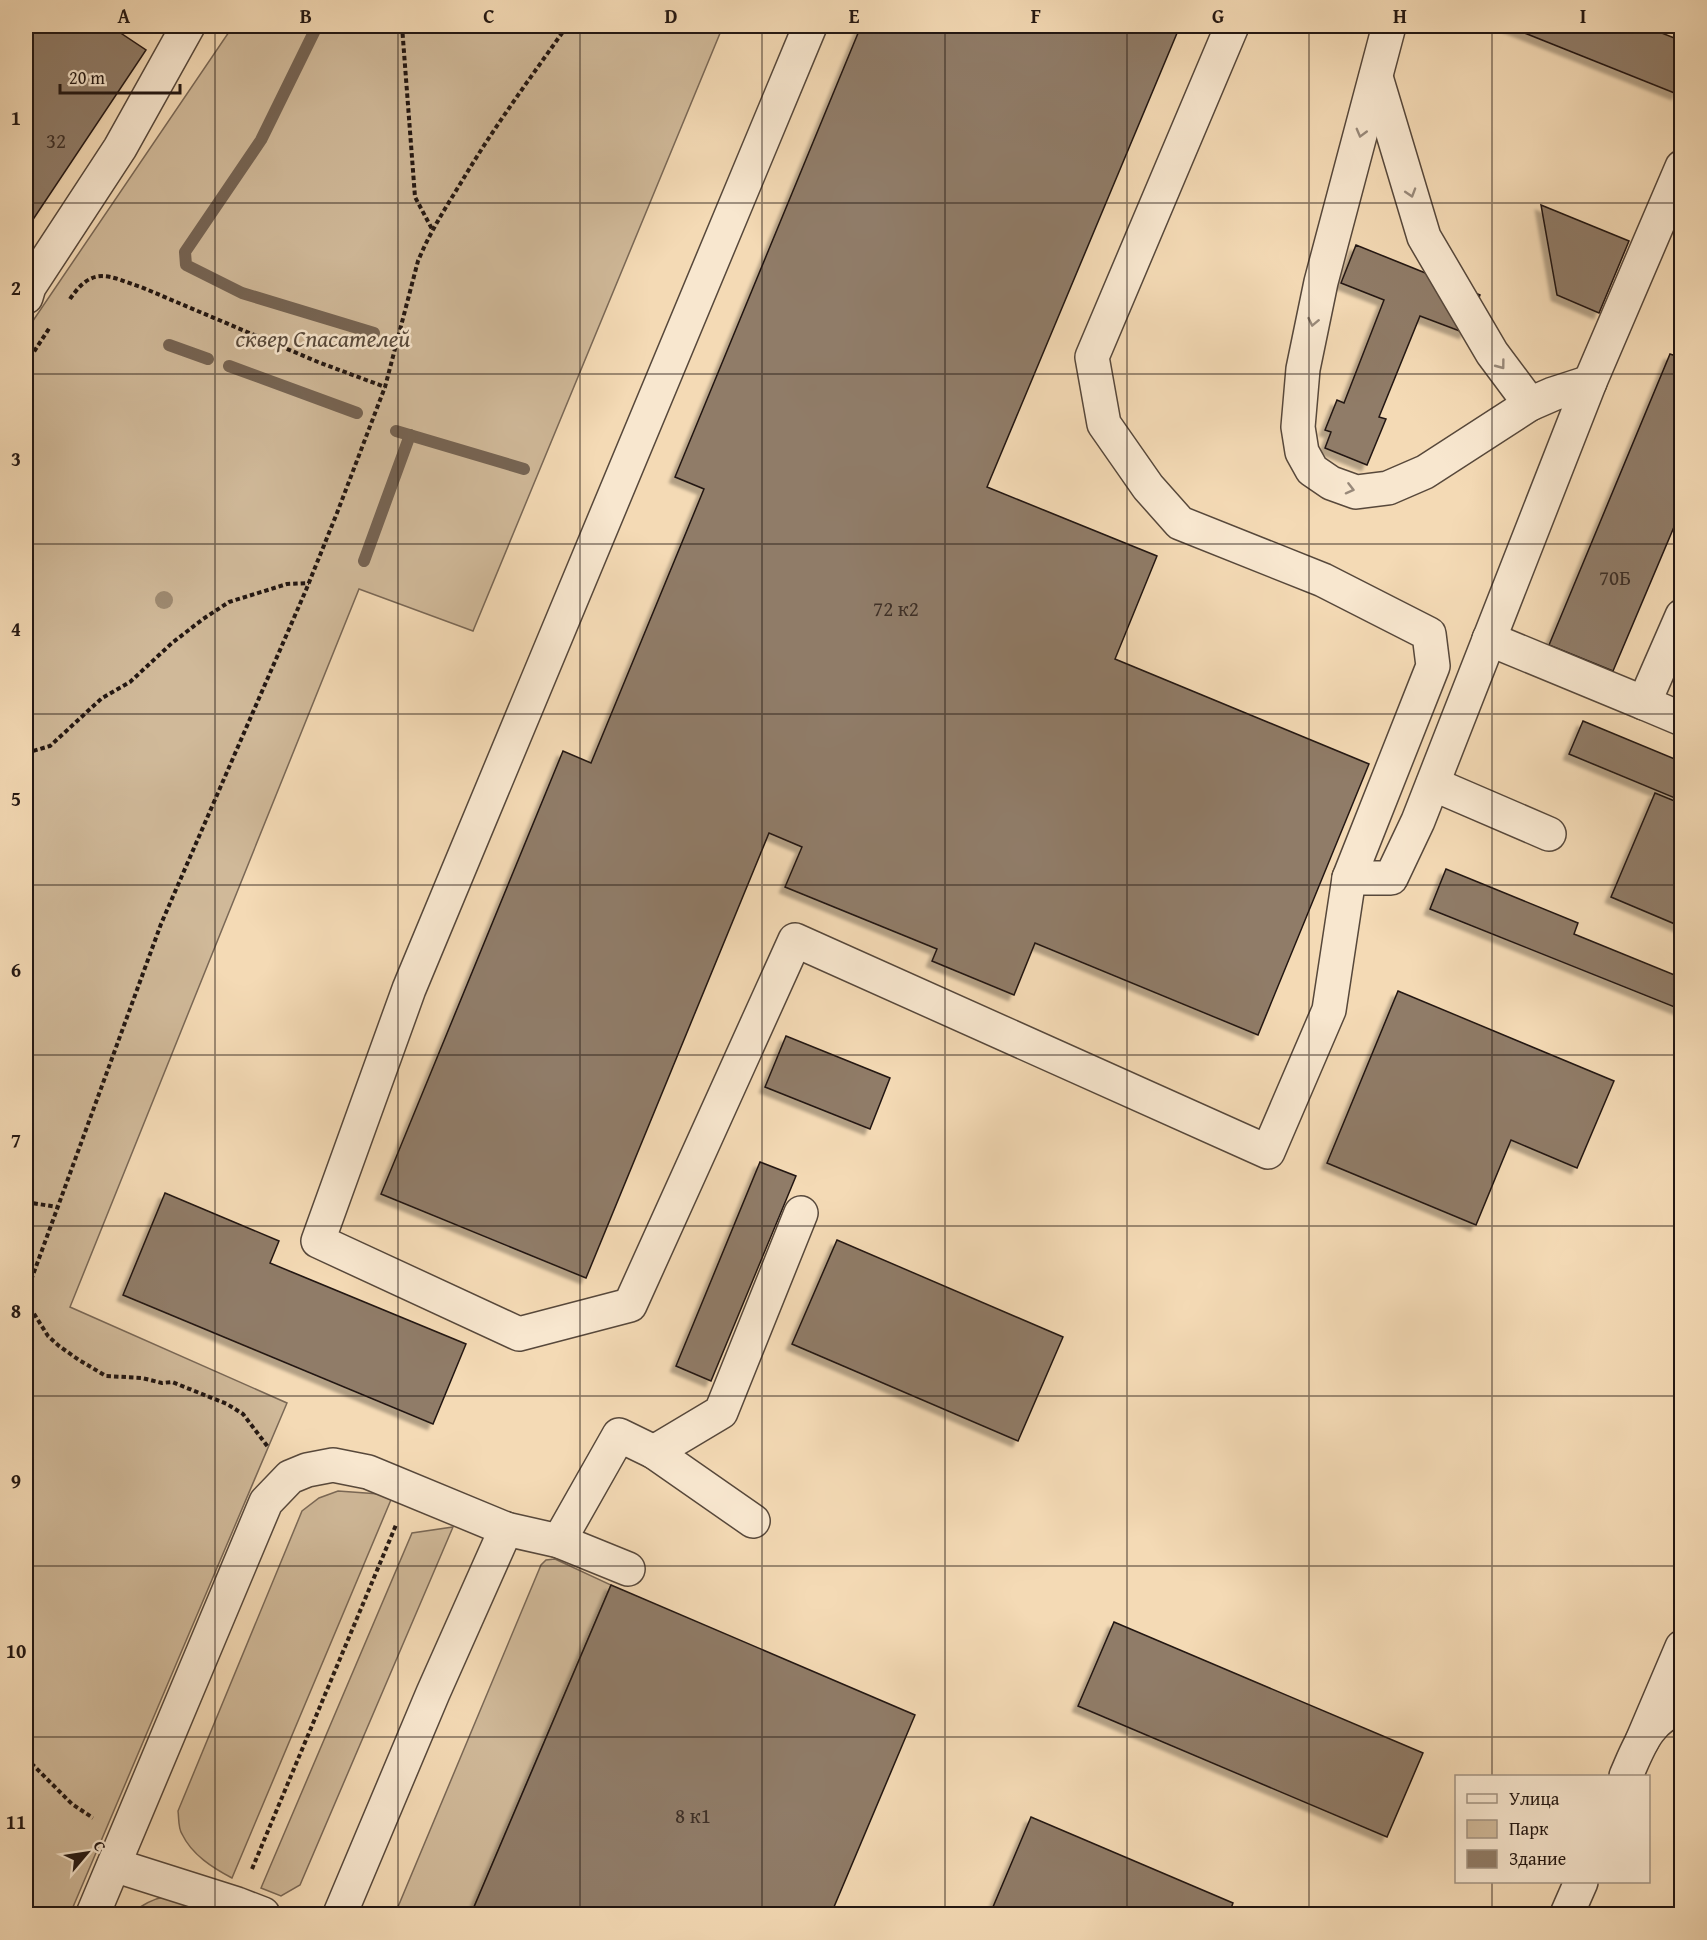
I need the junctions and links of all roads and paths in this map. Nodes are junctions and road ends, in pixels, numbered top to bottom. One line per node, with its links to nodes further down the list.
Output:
1 (188, 26): 10 (lane)
2 (402, 26): 9 (path)
3 (567, 26): 9 (path)
4 (810, 26): 25 (lane)
5 (1232, 26): 25 (lane)
6 (1389, 26): 7 (lane)
7 (1376, 77): 16 (lane, one-way to 16); 16 (lane, one-way to 16)
8 (1682, 167): 14 (lane)
9 (432, 229): 15 (path)
10 (26, 297)
11 (65, 305): 15 (path)
12 (52, 325): 13 (path)
13 (26, 364)
14 (1590, 382): 16 (lane); 19 (lane)
15 (385, 387): 17 (path)
16 (1530, 404)
17 (309, 584): 22 (path); 27 (path)
18 (1682, 616): 20 (lane)
19 (1489, 639): 20 (lane); 23 (lane)
20 (1644, 703): 21 (lane)
21 (1682, 719)
22 (26, 753)
23 (1433, 784): 24 (lane); 25 (lane)
24 (1549, 834)
25 (1349, 878)
26 (26, 1202): 27 (path)
27 (57, 1207): 29 (path)
28 (801, 1213): 31 (lane)
29 (26, 1294)
30 (26, 1301): 32 (path)
31 (654, 1452): 34 (lane); 36 (lane)
32 (290, 1477): 33 (lane); 43 (lane)
33 (410, 1491): 35 (lane); 45 (path)
34 (753, 1521)
35 (506, 1529): 36 (lane); 47 (lane)
36 (559, 1541): 37 (lane)
37 (628, 1569)
38 (1682, 1647): 40 (lane)
39 (1682, 1708): 40 (lane)
40 (1642, 1741): 42 (lane)
41 (26, 1758): 43 (path)
42 (1626, 1775)
43 (118, 1855): 45 (lane); 46 (lane)
44 (1580, 1883): 48 (lane)
45 (250, 1909)
46 (93, 1914)
47 (340, 1914)
48 (1567, 1914)

